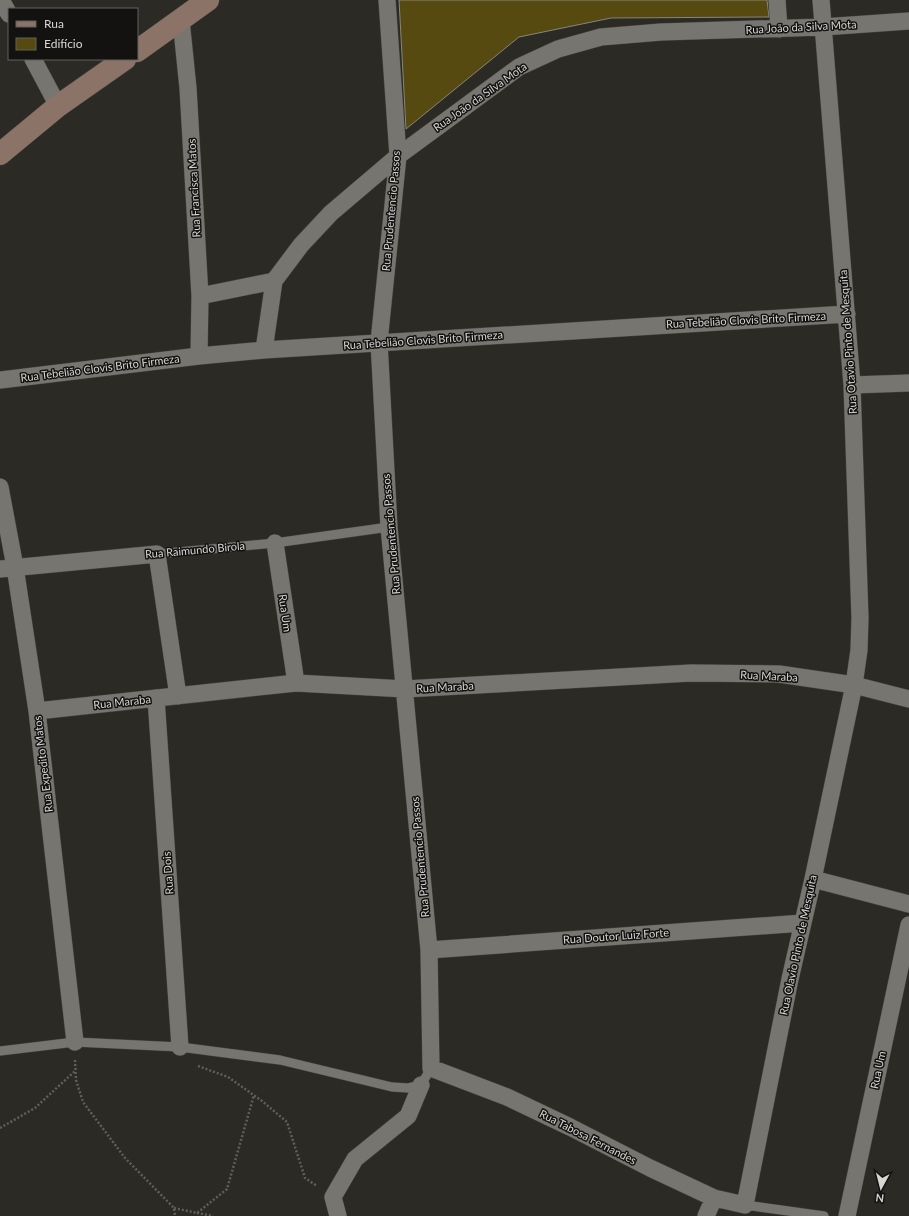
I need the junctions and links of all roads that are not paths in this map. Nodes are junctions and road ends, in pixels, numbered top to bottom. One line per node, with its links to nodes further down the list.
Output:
1 (1, 0): 6 (street)
2 (208, 0): 7 (street)
3 (387, 0): 16 (street, Rua Prudentencio Passos)
4 (777, 0): 10 (street)
5 (821, 0): 9 (street, Rua Otavio Pinto de Mesquita)
6 (8, 12)
7 (182, 20): 11 (street); 18 (street, Rua Francisca Matos)
8 (909, 21): 9 (street, Rua João da Silva Mota)
9 (823, 28): 10 (street, Rua João da Silva Mota); 19 (street, Rua Otavio Pinto de Mesquita)
10 (779, 29): 16 (street, Rua João da Silva Mota)
11 (138, 49)
12 (34, 60): 14 (street)
13 (124, 60): 14 (street)
14 (58, 106): 15 (street)
15 (0, 154)
16 (398, 156): 17 (street, Rua João da Silva Mota); 20 (street, Rua Prudentencio Passos)
17 (274, 281): 18 (street); 21 (street, Rua João da Silva Mota)
18 (200, 296): 22 (street, Rua Francisca Matos)
19 (847, 314): 20 (street, Rua Tebelião Clovis Brito Firmeza); 25 (street, Rua Otavio Pinto de Mesquita)
20 (378, 342): 21 (street, Rua Tebelião Clovis Brito Firmeza); 27 (street, Rua Prudentencio Passos)
21 (264, 350): 22 (street, Rua Tebelião Clovis Brito Firmeza)
22 (199, 356): 23 (street, Rua Tebelião Clovis Brito Firmeza)
23 (0, 380)
24 (909, 383): 25 (street)
25 (852, 385): 32 (street, Rua Otavio Pinto de Mesquita)
26 (0, 487): 30 (street, Rua Expedito Matos)
27 (389, 527): 28 (lane, Rua Raimundo Birola); 33 (street, Rua Prudentencio Passos)
28 (275, 543): 29 (lane, Rua Raimundo Birola); 31 (street, Rua Um)
29 (157, 554): 30 (street, Rua Raimundo Birola); 34 (street)
30 (7, 568): 37 (street, Rua Expedito Matos)
31 (296, 683): 33 (street, Rua Maraba); 34 (street, Rua Maraba)
32 (854, 685): 33 (street, Rua Maraba); 36 (street, Rua Maraba); 38 (street, Rua Olavio Pinto de Mesquita)
33 (405, 689): 42 (street, Rua Prudentencio Passos)
34 (178, 696): 35 (street, Rua Maraba)
35 (156, 698): 37 (street, Rua Maraba); 44 (street, Rua Dois)
36 (909, 699)
37 (37, 711): 43 (street, Rua Expedito Matos)
38 (813, 879): 39 (street); 40 (street, Rua Olavio Pinto de Mesquita)
39 (909, 904)
40 (803, 923): 42 (street, Rua Doutor Luiz Forte); 49 (street, Rua Olavio Pinto de Mesquita)
41 (909, 925): 53 (street, Rua Um)
42 (429, 950): 46 (street, Rua Prudentencio Passos)
43 (76, 1042): 44 (lane); 45 (lane)
44 (180, 1047): 47 (lane)
45 (0, 1051)
46 (431, 1068): 47 (lane); 48 (street, Rua Tabosa Fernandes)
47 (421, 1084): 50 (street)
48 (714, 1198): 49 (street, Rua Tabosa Fernandes); 51 (street)
49 (745, 1205): 52 (lane)
50 (338, 1216)
51 (706, 1216)
52 (824, 1216)
53 (847, 1216)

